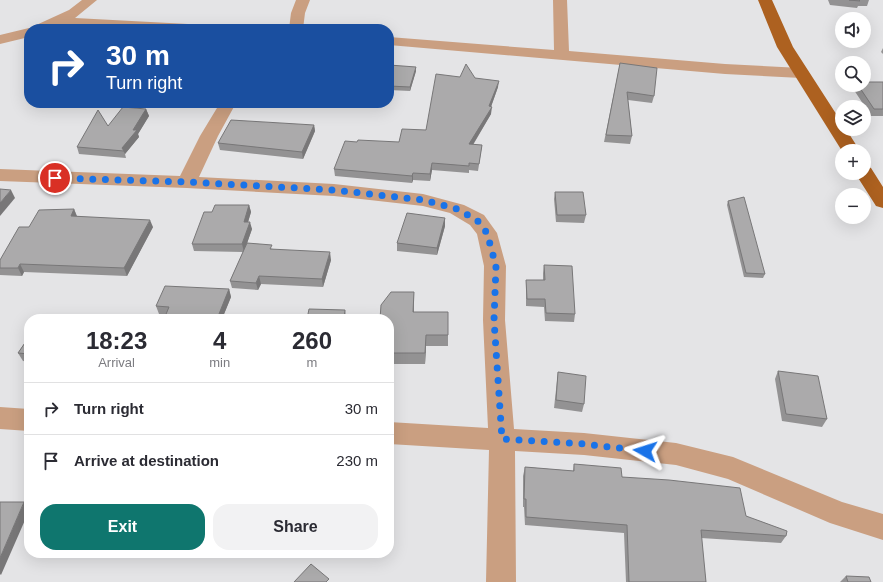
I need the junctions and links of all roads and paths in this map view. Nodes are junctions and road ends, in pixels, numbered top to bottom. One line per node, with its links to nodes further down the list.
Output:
1 (90, 0): 5 (street)
2 (303, 0): 8 (street)
3 (560, 0): 12 (street)
4 (765, 0): 13 (main road)
5 (58, 21): 6 (street); 7 (street)
6 (51, 24)
7 (114, 24)
8 (297, 24)
9 (24, 33): 10 (street)
10 (0, 40)
11 (394, 41): 12 (street)
12 (562, 55): 13 (street)
13 (801, 73): 15 (main road)
14 (225, 108): 18 (street)
15 (847, 144)
16 (0, 175): 18 (street)
17 (869, 180): 19 (main road)
18 (187, 182): 23 (street)
19 (883, 202)
20 (0, 418): 21 (street)
21 (24, 420)
22 (394, 433): 23 (street)
23 (502, 439): 24 (street); 25 (street)
24 (883, 527)
25 (501, 582)

